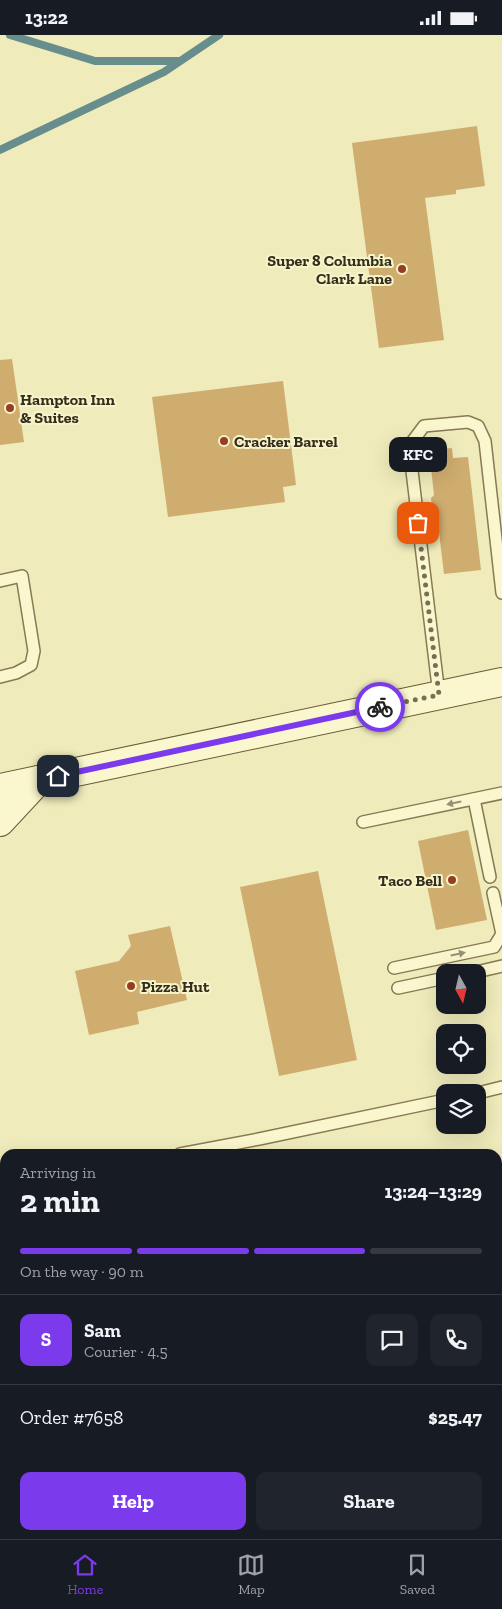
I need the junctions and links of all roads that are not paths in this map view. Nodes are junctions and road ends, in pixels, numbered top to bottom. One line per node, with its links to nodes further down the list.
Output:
1 (0, 581): 3 (lane)
2 (502, 593): 5 (lane)
3 (0, 677)
4 (502, 683): 5 (main road)
5 (439, 695): 6 (main road)
6 (39, 780): 7 (main road); 11 (main road)
7 (0, 788)
8 (502, 793): 9 (lane)
9 (474, 799): 10 (lane, one-way to 10); 12 (lane)
10 (363, 822)
11 (0, 823)
12 (490, 877)
13 (493, 893): 15 (lane, one-way to 13)
14 (502, 966): 16 (lane)
15 (394, 968)
16 (486, 970)
17 (436, 980): 18 (lane)
18 (398, 988)
19 (502, 1087): 20 (lane)
20 (486, 1091)
21 (436, 1102): 22 (lane)
22 (237, 1149)

